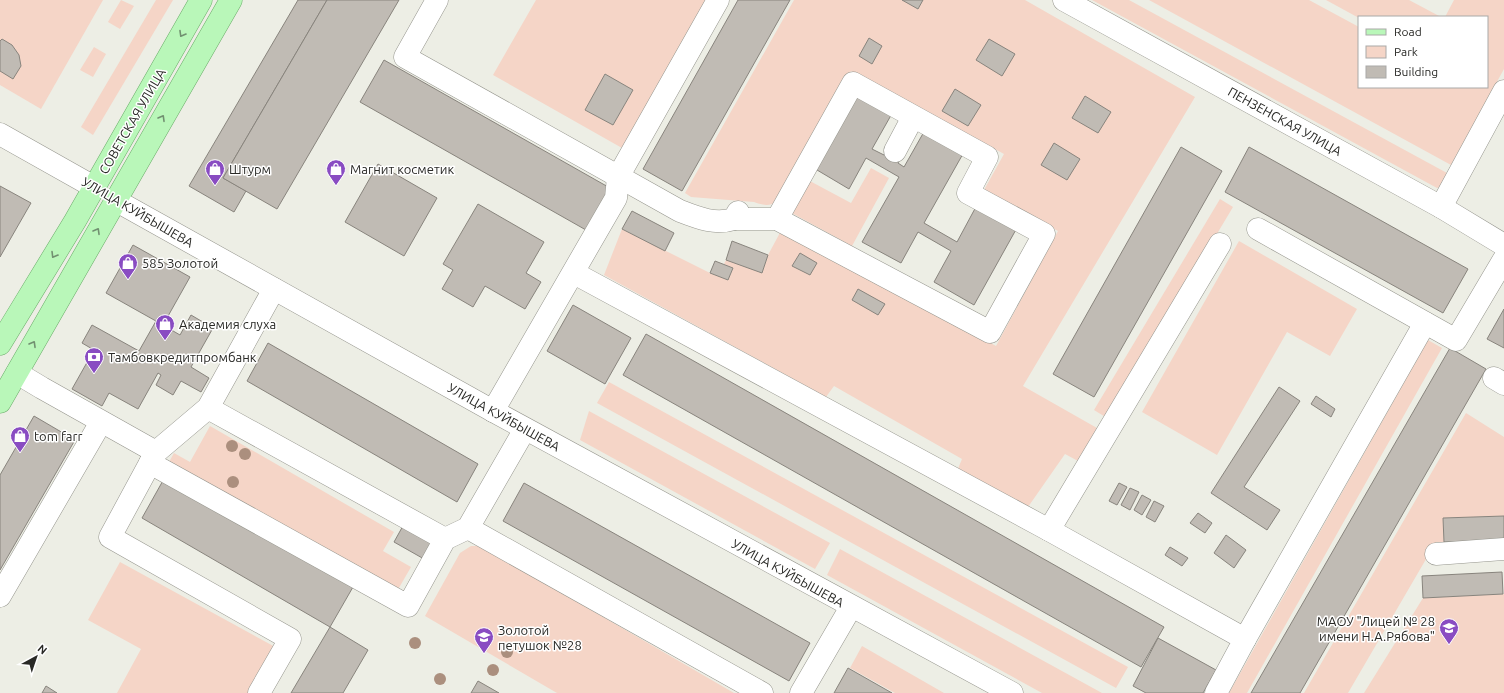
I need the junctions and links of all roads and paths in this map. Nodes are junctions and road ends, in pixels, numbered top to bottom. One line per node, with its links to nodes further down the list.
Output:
1 (201, 0): 11 (main road, СОВЕТСКАЯ УЛИЦА, one-way to 11)
2 (231, 0): 12 (main road, one-way to 2)
3 (437, 0): 10 (street)
4 (718, 0): 10 (street)
5 (1064, 0): 13 (street, ПЕНЗЕНСКАЯ УЛИЦА)
6 (1504, 91): 13 (street)
7 (913, 117): 9 (street); 14 (street); 14 (street)
8 (0, 134): 11 (street, УЛИЦА КУЙБЫШЕВА)
9 (895, 151)
10 (618, 177): 14 (street); 19 (street)
11 (94, 187): 12 (main road, УЛИЦА КУЙБЫШЕВА); 22 (main road, СОВЕТСКАЯ УЛИЦА, one-way to 22)
12 (115, 200): 20 (street, УЛИЦА КУЙБЫШЕВА); 23 (main road, one-way to 12)
13 (1441, 206): 17 (street, ПЕНЗЕНСКАЯ УЛИЦА)
14 (777, 219)
15 (1258, 229): 21 (street)
16 (1220, 244): 31 (street)
17 (1504, 245)
18 (1504, 259): 21 (street)
19 (574, 273): 26 (street); 31 (street)
20 (274, 289): 25 (street); 26 (street, УЛИЦА КУЙБЫШЕВА)
21 (1425, 323): 37 (street)
22 (0, 344)
23 (17, 373): 24 (main road); 27 (street)
24 (0, 402)
25 (208, 408): 29 (street); 32 (street)
26 (493, 412): 28 (street, УЛИЦА КУЙБЫШЕВА)
27 (101, 422): 29 (street); 35 (street)
28 (525, 428): 30 (street); 36 (street, УЛИЦА КУЙБЫШЕВА)
29 (153, 457): 32 (street); 38 (street)
30 (468, 528): 32 (street); 39 (street)
31 (1049, 530): 37 (street)
32 (445, 540)
33 (1504, 549): 34 (street)
34 (1436, 554)
35 (0, 596)
36 (851, 607): 40 (street); 41 (street, УЛИЦА КУЙБЫШЕВА)
37 (1245, 640): 42 (street)
38 (259, 693)
39 (762, 693)
40 (801, 693)
41 (1012, 693)
42 (1216, 693)

